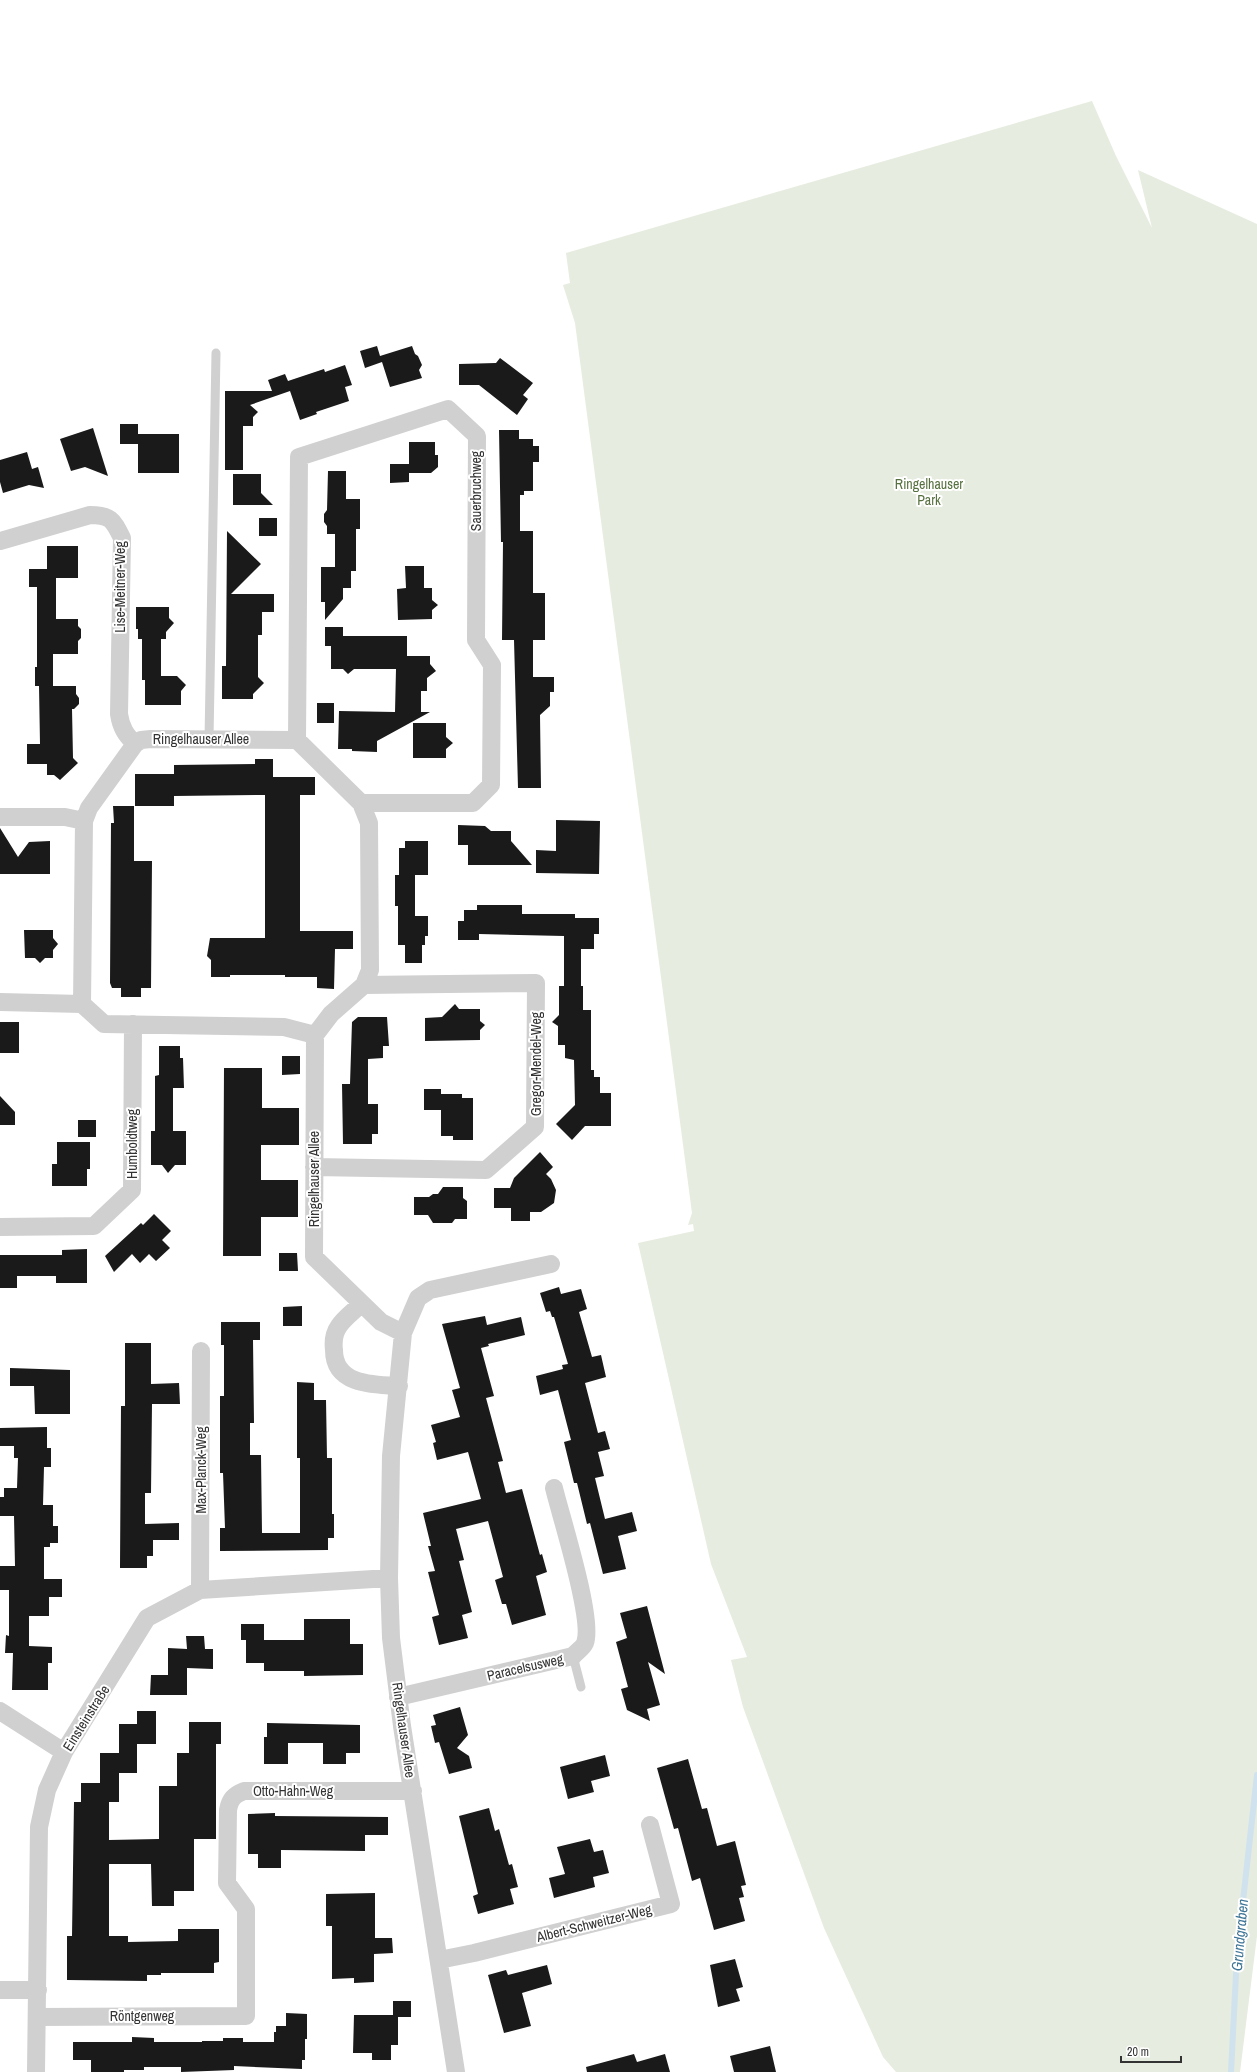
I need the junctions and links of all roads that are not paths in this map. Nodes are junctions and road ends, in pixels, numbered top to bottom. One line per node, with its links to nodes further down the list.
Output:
1 (216, 353): 3 (lane)
2 (0, 541): 5 (street, Lise-Meitner-Weg)
3 (209, 739): 4 (street, Ringelhauser Allee); 5 (street, Ringelhauser Allee)
4 (297, 740): 6 (street); 6 (street, Sauerbruchweg)
5 (136, 744): 8 (street, Ringelhauser Allee)
6 (361, 803): 9 (street)
7 (0, 817): 8 (street)
8 (84, 821): 11 (street, Ringelhauser Allee)
9 (364, 985): 13 (street); 14 (street, Gregor-Mendel-Weg)
10 (0, 1002): 11 (street)
11 (82, 1004): 12 (street)
12 (134, 1024): 13 (street); 15 (street, Humboldtweg)
13 (315, 1035): 14 (street, Ringelhauser Allee)
14 (314, 1167): 17 (street, Ringelhauser Allee)
15 (0, 1227)
16 (552, 1264): 18 (street, Ringelhauser Allee)
17 (361, 1304): 18 (street, Ringelhauser Allee); 20 (street)
18 (403, 1333): 20 (street, Ringelhauser Allee)
19 (201, 1351): 23 (street, Max-Planck-Weg)
20 (399, 1386): 22 (street, Ringelhauser Allee)
21 (554, 1488): 24 (street, Paracelsusweg)
22 (389, 1578): 23 (street, Einsteinstraße); 26 (street, Ringelhauser Allee)
23 (200, 1590): 28 (street, Einsteinstraße)
24 (572, 1656): 25 (lane); 26 (street, Paracelsusweg)
25 (581, 1687)
26 (398, 1697): 29 (street, Ringelhauser Allee)
27 (0, 1711): 28 (street)
28 (64, 1752): 33 (street, Einsteinstraße)
29 (413, 1791): 31 (street, Ringelhauser Allee); 34 (street, Otto-Hahn-Weg)
30 (650, 1825): 31 (street, Albert-Schweitzer-Weg)
31 (439, 1960): 37 (street, Ringelhauser Allee)
32 (0, 1990): 33 (street)
33 (38, 1990): 35 (street, Einsteinstraße)
34 (246, 2016): 35 (street, Röntgenweg)
35 (38, 2017): 36 (street, Einsteinstraße)
36 (36, 2072)
37 (456, 2072)

